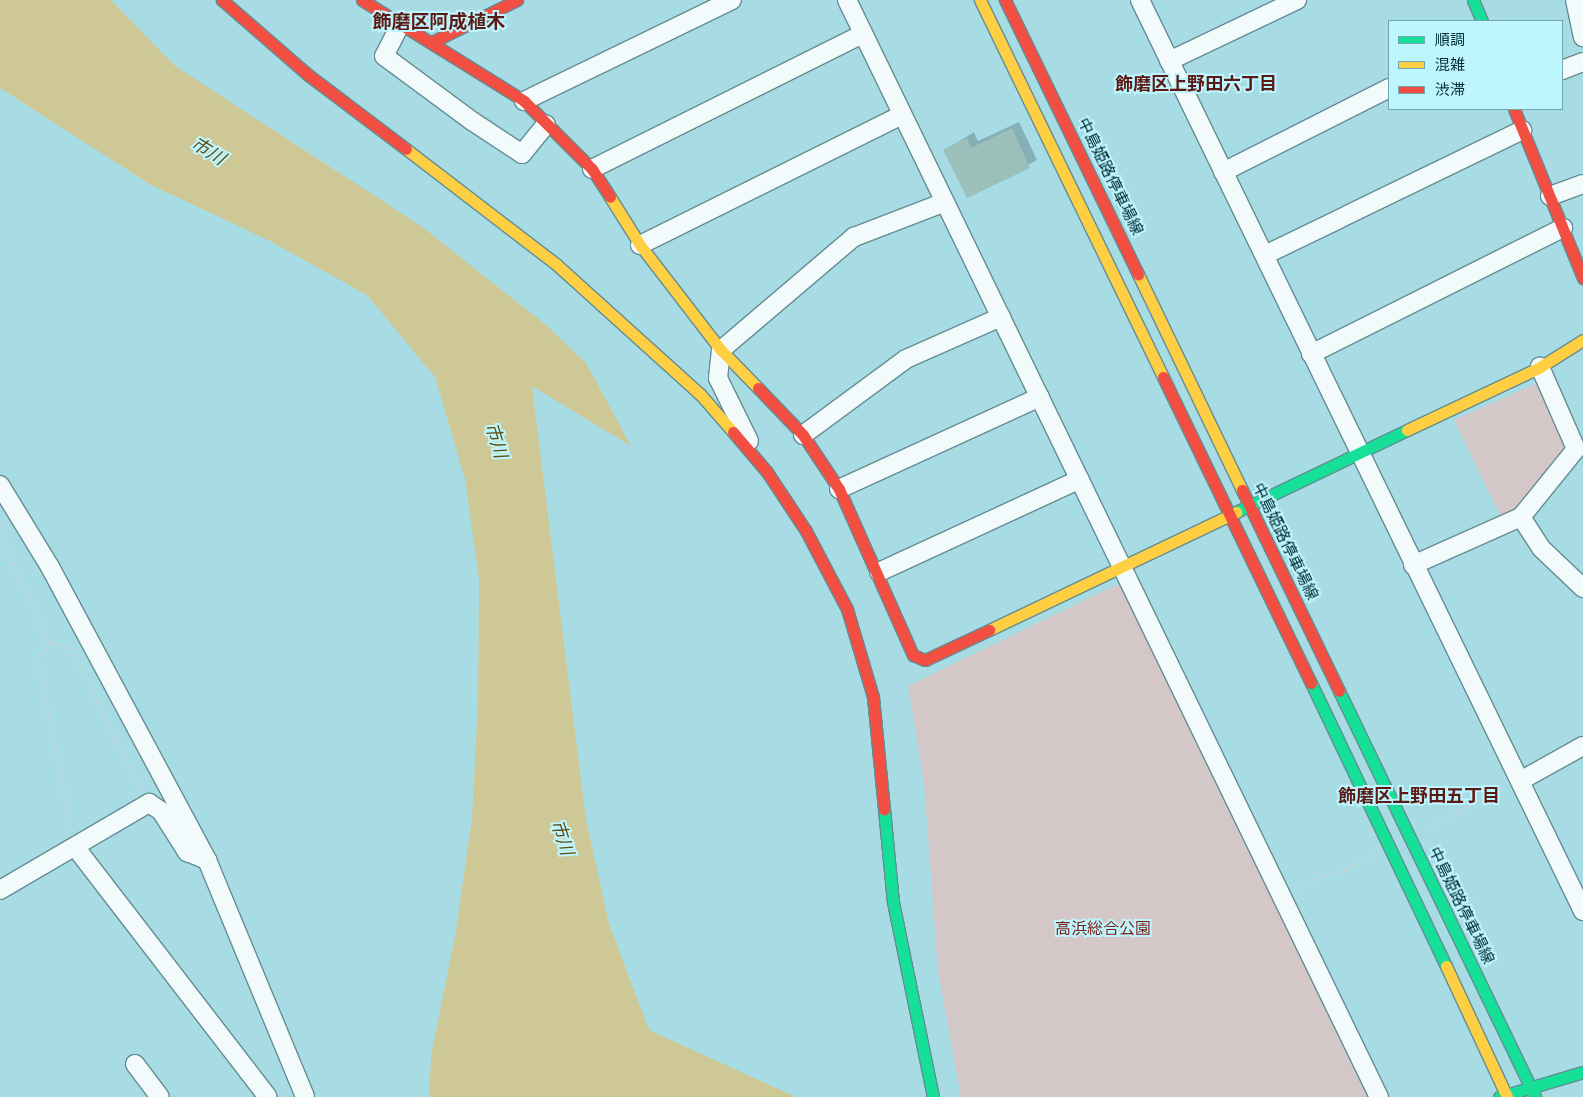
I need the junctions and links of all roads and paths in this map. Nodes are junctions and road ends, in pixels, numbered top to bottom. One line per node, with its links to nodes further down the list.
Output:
1 (222, 0): 43 (main road)
2 (362, 0): 13 (main road)
3 (732, 0): 21 (street)
4 (847, 0): 14 (street)
5 (980, 0): 48 (main road)
6 (1005, 0): 47 (main road, 中島姫路停車場線)
7 (1140, 0): 17 (street)
8 (1297, 0): 17 (street)
9 (1473, 0): 12 (main road)
10 (1575, 0): 15 (street)
11 (506, 2): 16 (main road)
12 (1482, 20)
13 (401, 23): 16 (main road); 24 (street)
14 (863, 34): 23 (street); 26 (street)
15 (1583, 38)
16 (432, 42): 21 (main road)
17 (1169, 61): 27 (street)
18 (1583, 62): 19 (street)
19 (1563, 70)
20 (1388, 89): 27 (street)
21 (524, 102): 24 (main road)
22 (1514, 110): 25 (main road)
23 (902, 115): 30 (street); 32 (street)
24 (546, 124): 26 (main road)
25 (1522, 130): 29 (main road); 33 (street)
26 (592, 169): 32 (main road)
27 (1223, 172): 33 (street)
28 (1583, 184): 29 (street)
29 (1550, 196): 31 (main road)
30 (945, 202): 35 (street); 37 (street)
31 (1563, 228): 34 (main road); 38 (street)
32 (640, 245): 37 (main road)
33 (1265, 255): 38 (street)
34 (1583, 276)
35 (1001, 317): 40 (street); 41 (street)
36 (1583, 340): 39 (main road)
37 (721, 350): 41 (main road); 43 (street)
38 (1311, 354): 42 (street)
39 (1540, 367): 42 (main road); 49 (street)
40 (1040, 397): 44 (street); 46 (street)
41 (803, 435): 46 (main road)
42 (1358, 452): 47 (main road); 51 (street)
43 (766, 472): 73 (main road)
44 (1080, 480): 52 (street); 53 (street)
45 (0, 485): 62 (street)
46 (839, 489): 53 (main road)
47 (1248, 504): 48 (main road); 59 (main road, 中島姫路停車場線)
48 (1228, 516): 52 (main road); 60 (main road)
49 (1520, 517): 51 (street); 54 (street)
50 (0, 533): 55 (path)
51 (1413, 565): 57 (street)
52 (1122, 566): 53 (main road); 64 (street)
53 (879, 572)
54 (1583, 588)
55 (49, 643): 58 (path); 61 (path)
56 (1583, 746): 57 (street)
57 (1520, 781): 59 (path); 65 (street)
58 (149, 803): 61 (street); 62 (street)
59 (1408, 835): 68 (main road, 中島姫路停車場線)
60 (1390, 845): 64 (path); 69 (main road)
61 (76, 848): 63 (street); 71 (street)
62 (207, 860): 72 (street)
63 (0, 890)
64 (1281, 896): 74 (street)
65 (1583, 911)
66 (135, 1064): 70 (street)
67 (1583, 1072): 68 (main road)
68 (1533, 1093): 69 (main road)
69 (1501, 1096)
70 (160, 1097)
71 (268, 1097)
72 (305, 1097)
73 (933, 1097)
74 (1380, 1097)

